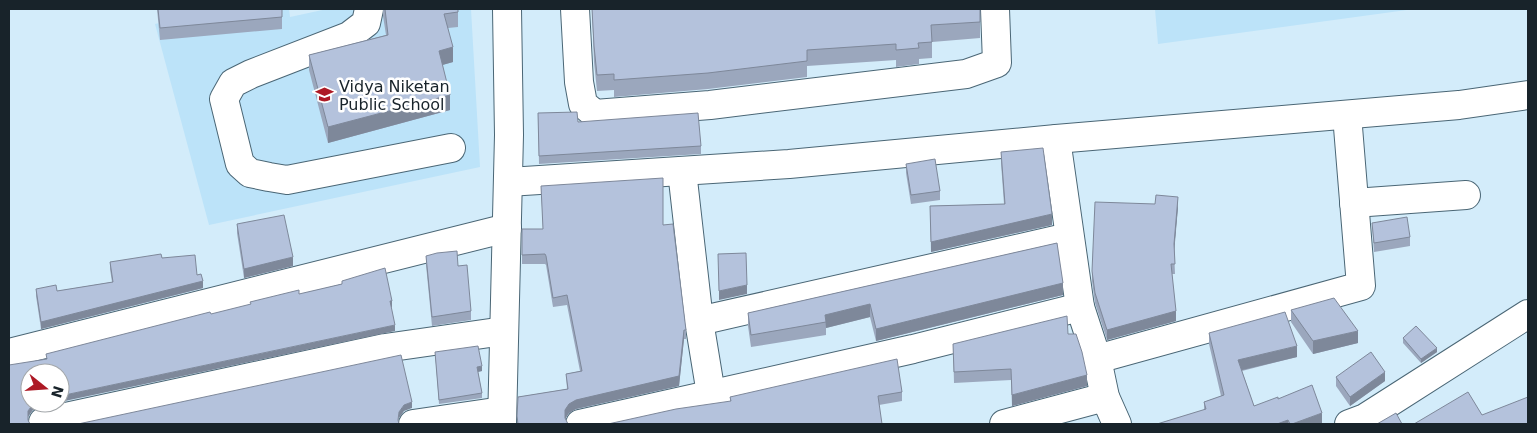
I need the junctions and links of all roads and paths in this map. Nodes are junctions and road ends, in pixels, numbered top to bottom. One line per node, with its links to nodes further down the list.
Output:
1 (369, 9): 8 (street)
2 (507, 9): 10 (street)
3 (575, 9): 4 (street)
4 (994, 9)
5 (1528, 95): 6 (street)
6 (1346, 115): 7 (street); 12 (street)
7 (1056, 139): 9 (street); 14 (street)
8 (451, 148)
9 (682, 171): 10 (street); 17 (street)
10 (508, 182): 13 (street)
11 (1466, 195): 12 (street)
12 (1354, 203): 20 (street)
13 (507, 228): 18 (street); 19 (street)
14 (1069, 237): 15 (street); 17 (street)
15 (1080, 307): 20 (street); 21 (street)
16 (1528, 314): 29 (street)
17 (699, 321): 21 (street)
18 (504, 331): 23 (street); 24 (street)
19 (9, 353)
20 (1097, 359): 22 (street)
21 (711, 394): 26 (street)
22 (1105, 397): 27 (street); 28 (street)
23 (502, 418): 25 (street)
24 (43, 422)
25 (413, 424)
26 (580, 424)
27 (1004, 424)
28 (1117, 424)
29 (1349, 424)

